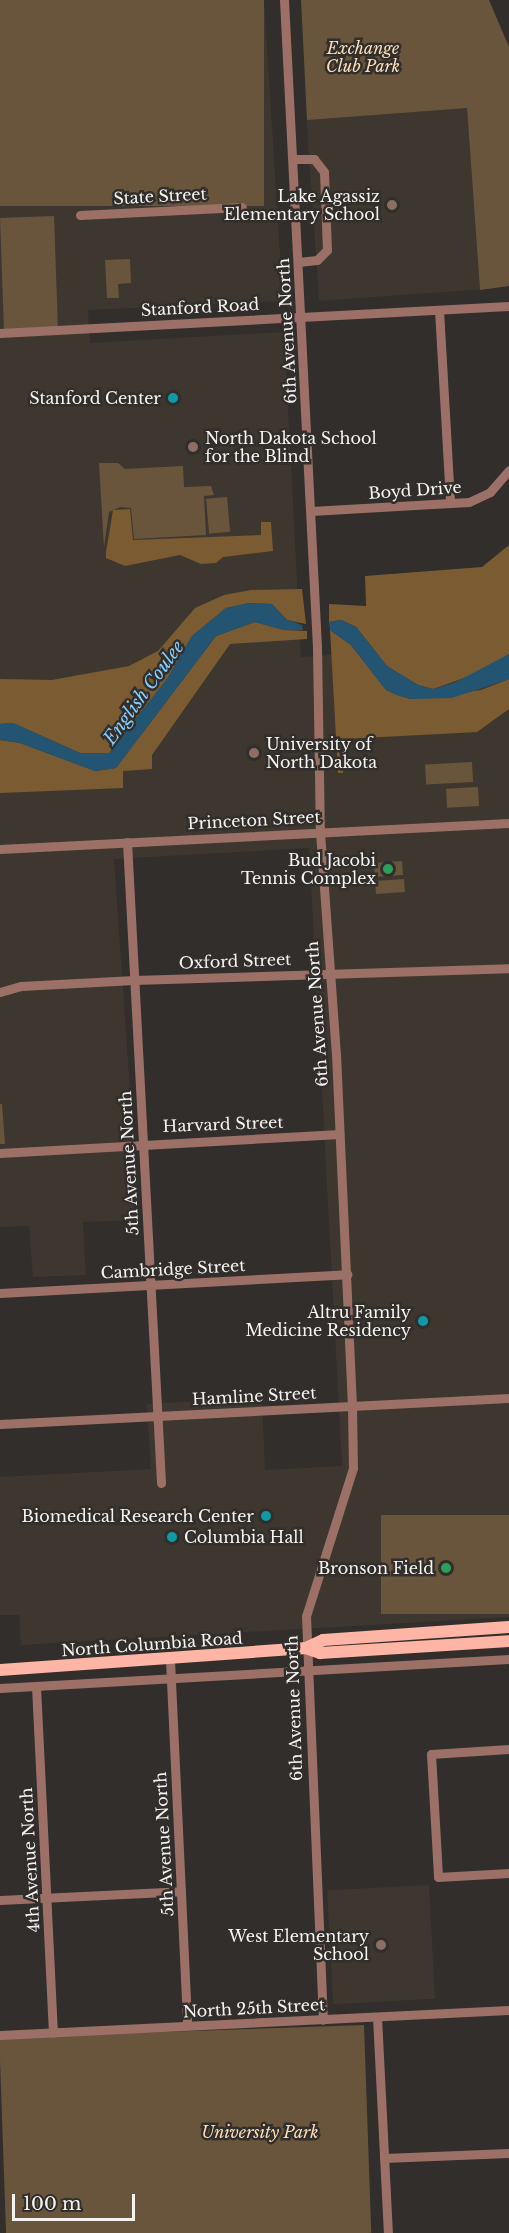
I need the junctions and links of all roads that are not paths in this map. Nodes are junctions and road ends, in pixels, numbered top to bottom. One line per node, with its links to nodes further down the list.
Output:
1 (284, 0): 2 (street, 6th Avenue North)
2 (293, 159): 5 (street, 6th Avenue North); 5 (street)
3 (242, 207): 4 (street, State Street)
4 (80, 215)
5 (298, 261): 8 (street, 6th Avenue North)
6 (509, 306): 7 (street, Stanford Road)
7 (439, 310): 8 (street, Stanford Road); 11 (street)
8 (301, 317): 9 (street, Stanford Road); 12 (street, 6th Avenue North)
9 (0, 333)
10 (509, 470): 11 (street, Boyd Drive)
11 (450, 503): 12 (street, Boyd Drive)
12 (311, 511): 14 (street, 6th Avenue North)
13 (509, 823): 14 (street, Princeton Street)
14 (320, 832): 15 (street, Princeton Street); 18 (street, 6th Avenue North)
15 (127, 842): 16 (street, Princeton Street); 19 (street, 5th Avenue North)
16 (0, 849)
17 (509, 968): 18 (street, Oxford Street)
18 (330, 972): 19 (street, Oxford Street); 21 (street, 6th Avenue North)
19 (134, 980): 20 (street, Oxford Street); 22 (street, 5th Avenue North)
20 (0, 992)
21 (339, 1134): 22 (street, Harvard Street); 24 (street, 6th Avenue North)
22 (143, 1142): 23 (street, Harvard Street); 25 (street, 5th Avenue North)
23 (0, 1153)
24 (347, 1274): 25 (street, Cambridge Street); 28 (street, 6th Avenue North)
25 (150, 1285): 26 (street, Cambridge Street); 29 (street, 5th Avenue North)
26 (0, 1293)
27 (509, 1398): 28 (street, Hamline Street)
28 (352, 1406): 29 (street, Hamline Street); 34 (street, 6th Avenue North)
29 (156, 1416): 30 (street, Hamline Street); 31 (street, 5th Avenue North)
30 (0, 1424)
31 (161, 1483)
32 (509, 1628): 34 (main road, North Columbia Road)
33 (509, 1641): 34 (main road, North Columbia Road)
34 (306, 1648): 36 (main road, North Columbia Road); 38 (street, 6th Avenue North)
35 (509, 1659): 38 (street)
36 (171, 1660): 37 (main road, North Columbia Road); 39 (street, 5th Avenue North)
37 (0, 1670)
38 (307, 1671): 39 (street); 49 (street, 6th Avenue North)
39 (171, 1679): 40 (street); 44 (street, 5th Avenue North)
40 (36, 1686): 41 (street); 45 (street, 4th Avenue North)
41 (0, 1688)
42 (509, 1749): 43 (street)
43 (509, 1873)
44 (182, 1891): 45 (street); 50 (street, 5th Avenue North)
45 (47, 1898): 46 (street); 51 (street, 4th Avenue North)
46 (0, 1900)
47 (509, 2010): 48 (street, North 25th Street)
48 (377, 2017): 49 (street, North 25th Street); 54 (street)
49 (323, 2020): 50 (street, North 25th Street)
50 (188, 2026): 51 (street, North 25th Street)
51 (53, 2032): 52 (street, North 25th Street)
52 (0, 2035)
53 (509, 2152): 54 (street); 55 (street)
54 (384, 2158): 56 (street)
55 (509, 2163)
56 (388, 2233)

